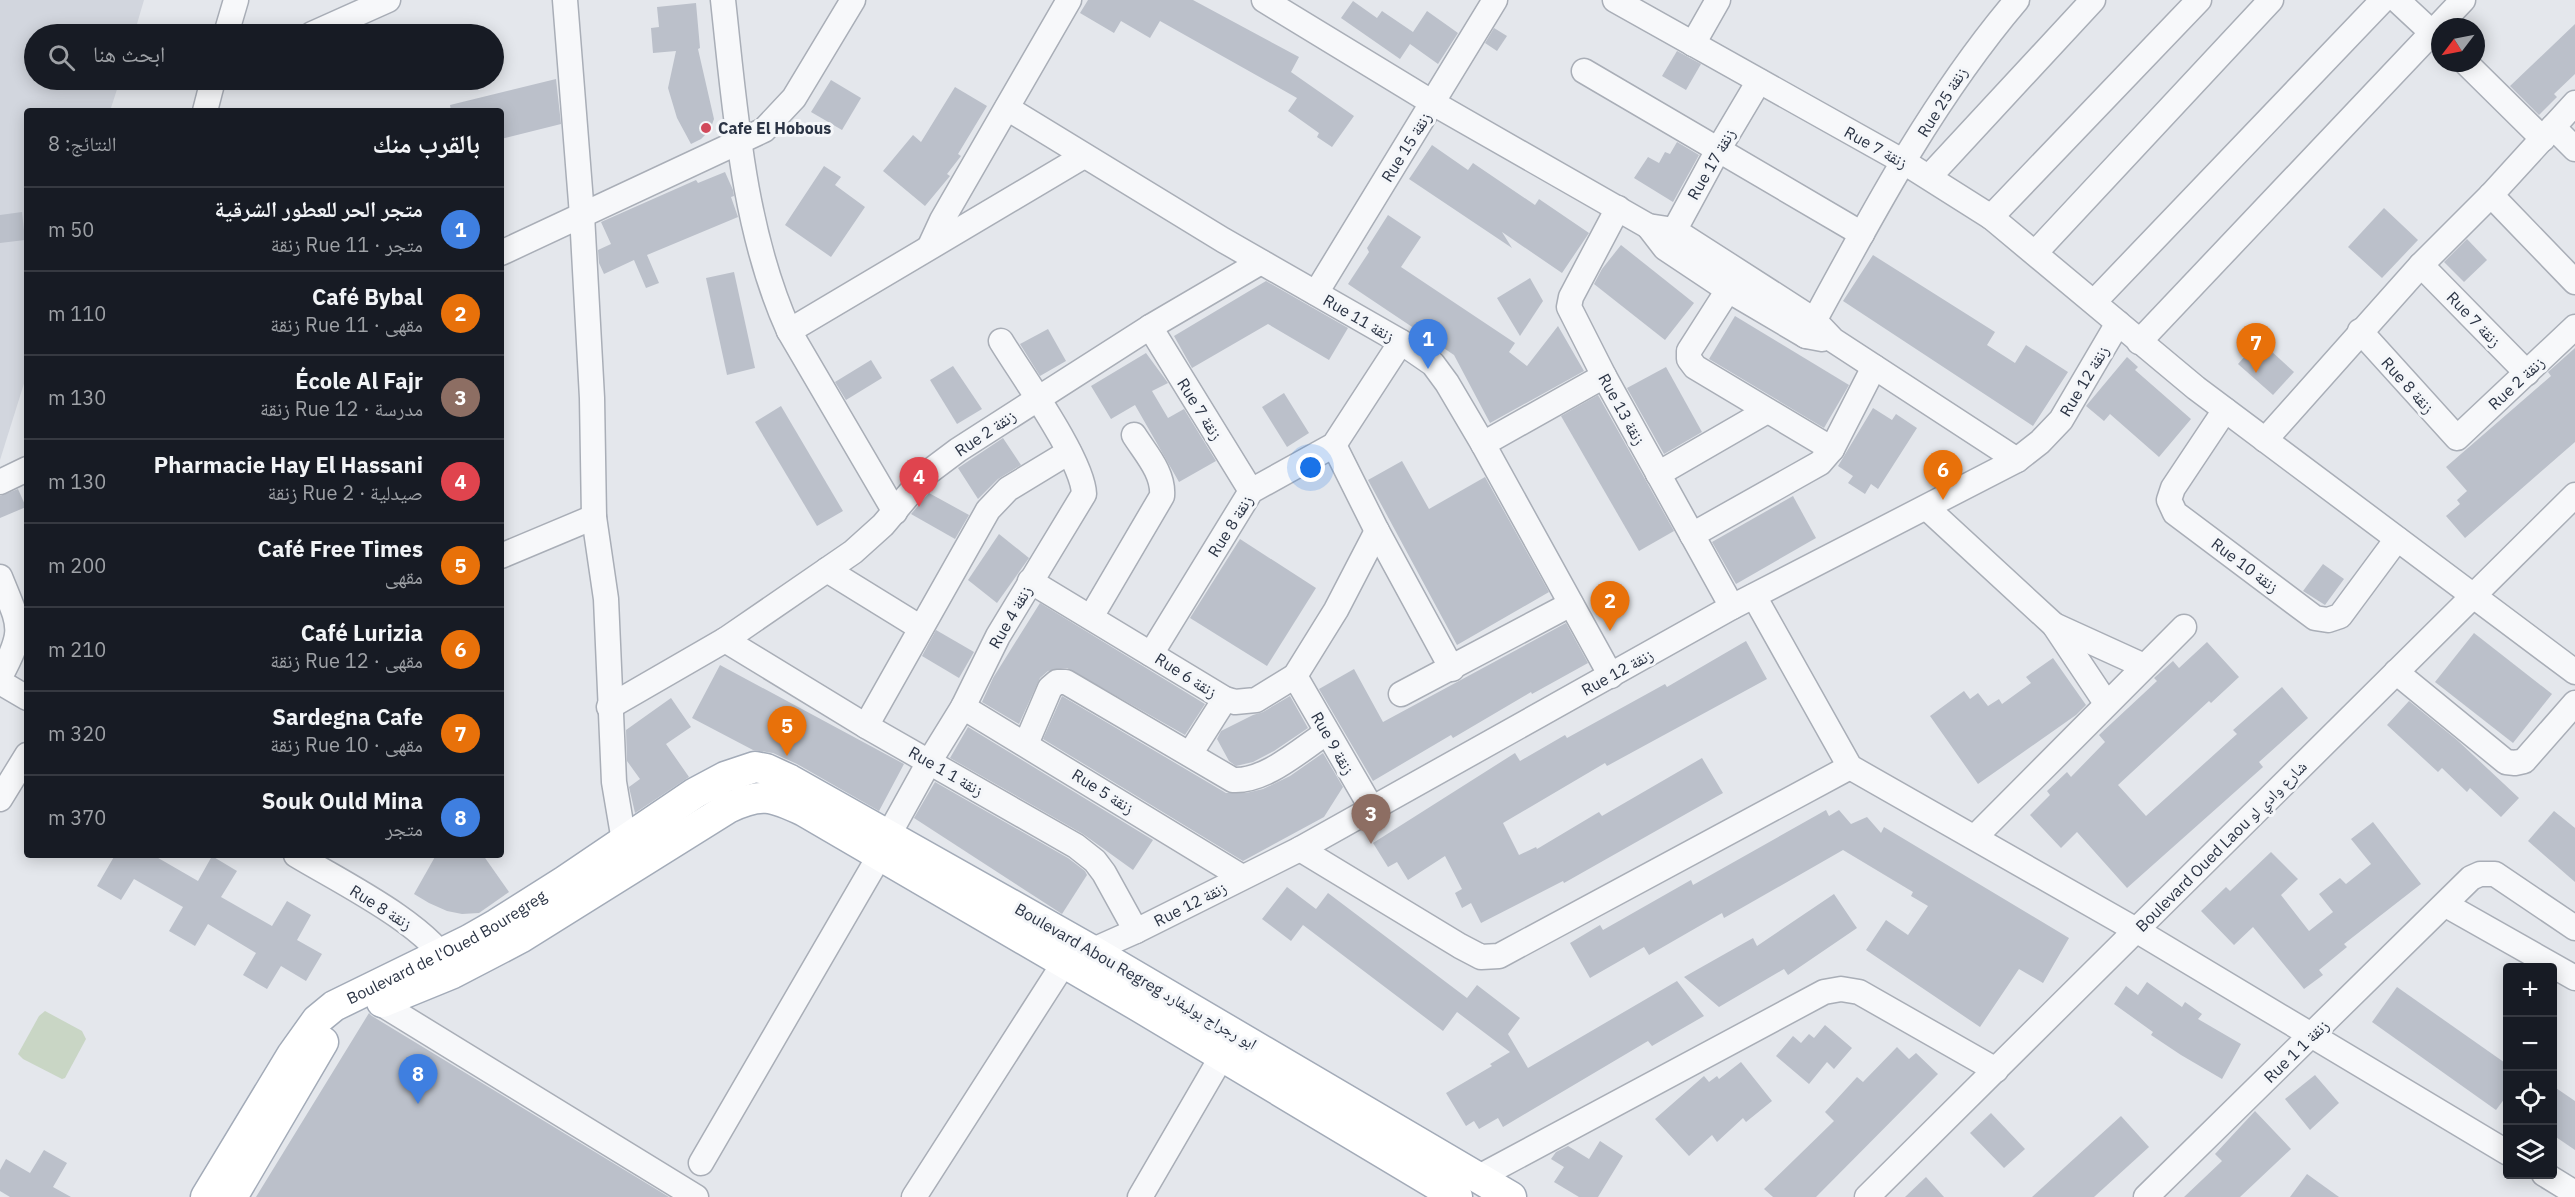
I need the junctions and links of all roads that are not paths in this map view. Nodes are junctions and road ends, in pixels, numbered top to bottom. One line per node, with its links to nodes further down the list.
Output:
1 (236, 0): 19 (street)
2 (388, 0): 20 (street)
3 (565, 0): 41 (street)
4 (723, 0): 33 (street)
5 (853, 0): 33 (street)
6 (1070, 0): 31 (street)
7 (1495, 0): 28 (street, Rue 15 زنقة)
8 (1615, 0): 23 (street, Rue 7 زنقة)
9 (1718, 0): 23 (street)
10 (2017, 0): 37 (street, Rue 25 زنقة)
11 (2093, 0): 38 (street)
12 (2199, 0): 42 (street)
13 (2271, 0): 47 (street)
14 (2383, 0): 53 (street)
15 (2397, 0): 21 (street)
16 (2463, 0): 18 (street)
17 (1276, 3): 28 (street)
18 (2450, 18)
19 (229, 24)
20 (334, 24)
21 (2431, 31)
22 (2431, 41): 62 (street)
23 (1693, 44): 26 (street, Rue 7 زنقة)
24 (1584, 71): 35 (street)
25 (2477, 72): 32 (street)
26 (1760, 81): 35 (street, Rue 17 زنقة); 37 (street, Rue 7 زنقة)
27 (211, 90): 30 (street)
28 (1433, 103): 40 (street); 52 (street, Rue 15 زنقة)
29 (2575, 104): 32 (street)
30 (206, 108)
31 (1007, 108): 36 (street, Rue 11 زنقة); 45 (street)
32 (2548, 133): 34 (street); 39 (street)
33 (739, 142): 41 (street); 58 (street)
34 (2575, 149)
35 (1718, 150): 43 (street); 44 (street, Rue 17 زنقة)
36 (1084, 156): 45 (street); 48 (street, Rue 11 زنقة)
37 (1904, 162): 38 (street, Rue 7 زنقة); 43 (street, Rue 25 زنقة)
38 (1929, 177): 42 (street, Rue 7 زنقة)
39 (2491, 195): 49 (street); 50 (street)
40 (1618, 208): 44 (street); 65 (street, Rue 13 زنقة)
41 (582, 215): 46 (street); 84 (street)
42 (1991, 217): 47 (street, Rue 7 زنقة)
43 (1862, 234): 57 (street, Rue 25 زنقة)
44 (1670, 239): 51 (street); 57 (street)
45 (930, 246): 58 (street)
46 (504, 252)
47 (2036, 254): 53 (street, Rue 7 زنقة)
48 (1261, 262): 52 (street, Rue 11 زنقة); 55 (street, Rue 2 زنقة)
49 (2421, 265): 59 (street); 64 (street, Rue 7 زنقة)
50 (2575, 282)
51 (1728, 290): 57 (street); 68 (street)
52 (1316, 293): 61 (street, Rue 11 زنقة)
53 (2094, 302): 54 (street, Rue 7 زنقة)
54 (2118, 323): 62 (street, Rue 7 زنقة); 76 (street, Rue 12 زنقة)
55 (1150, 327): 66 (street, Rue 2 زنقة); 80 (street, Rue 7 زنقة)
56 (2575, 327): 64 (street, Rue 2 زنقة)
57 (1810, 328): 63 (street)
58 (789, 331): 83 (street)
59 (2360, 331): 70 (street, Rue 8 زنقة); 71 (street)
60 (1001, 341): 66 (street, Rue 4 زنقة)
61 (1401, 342): 72 (street, Rue 11 زنقة); 73 (street, Rue 8 زنقة)
62 (2139, 342): 67 (street, Rue 7 زنقة)
63 (1874, 367): 74 (street); 76 (street)
64 (2527, 373): 70 (street, Rue 2 زنقة)
65 (1604, 376): 72 (street); 78 (street, Rue 13 زنقة)
66 (1036, 398): 75 (street, Rue 4 زنقة); 83 (street, Rue 2 زنقة)
67 (2225, 410): 71 (street, Rue 7 زنقة); 87 (street, Rue 10 زنقة)
68 (1767, 411): 74 (street); 78 (street)
69 (1134, 435): 96 (street)
70 (2457, 438)
71 (2265, 440): 87 (street, Rue 7 زنقة)
72 (1483, 444): 94 (street, Rue 11 زنقة)
73 (1334, 445): 80 (street, Rue 8 زنقة); 85 (street)
74 (1832, 449): 86 (street)
75 (1069, 452): 91 (street, Rue 4 زنقة); 99 (street)
76 (2017, 460): 82 (street, Rue 12 زنقة)
77 (24, 470): 79 (street)
78 (1658, 474): 86 (street, Rue 13 زنقة)
79 (0, 482)
80 (1251, 490): 101 (street, Rue 8 زنقة)
81 (2575, 495): 93 (street, Boulevard Oued Laou شارع وادي لو)
82 (1927, 508): 92 (street, Rue 12 زنقة); 97 (street)
83 (895, 512): 89 (street, Rue 2 زنقة)
84 (594, 517): 88 (street); 115 (street)
85 (1377, 531): 103 (street); 106 (street, Rue 6 زنقة)
86 (1692, 535): 95 (street, Rue 13 زنقة)
87 (2397, 539): 93 (street, Rue 7 زنقة)
88 (504, 555)
89 (826, 570): 99 (street); 100 (street, Rue 2 زنقة)
90 (0, 577): 108 (street)
91 (1030, 581): 96 (street, Rue 6 زنقة); 116 (street, Rue 4 زنقة)
92 (1754, 596): 95 (street, Rue 12 زنقة); 124 (street)
93 (2473, 596): 104 (street, Boulevard Oued Laou شارع وادي لو); 105 (street, Rue 7 زنقة)
94 (1571, 604): 103 (street); 107 (street, Rue 11 زنقة)
95 (1732, 607): 107 (street, Rue 12 زنقة)
96 (1091, 617): 101 (street, Rue 6 زنقة)
97 (2054, 625): 102 (street); 114 (street)
98 (2184, 627): 102 (street)
99 (921, 628): 117 (street)
100 (725, 640): 115 (street, Rue 2 زنقة); 117 (street, Rue 1 زنقة 1)
101 (1151, 654): 112 (street, Rue 6 زنقة)
102 (2144, 666): 114 (street)
103 (1452, 669): 110 (street)
104 (2396, 672): 113 (street); 136 (street, Boulevard Oued Laou شارع وادي لو)
105 (2575, 672)
106 (1295, 676): 112 (street, Rue 6 زنقة); 118 (street, Rue 9 زنقة)
107 (1611, 676): 127 (street, Rue 12 زنقة)
108 (0, 677)
109 (0, 682): 111 (street)
110 (1401, 694)
111 (24, 696)
112 (1225, 699): 120 (street)
113 (2575, 702)
114 (2106, 703): 128 (street)
115 (609, 707): 131 (street)
116 (963, 707): 119 (street, Rue 5 زنقة); 122 (street, Rue 4 زنقة)
117 (866, 726): 122 (street, Rue 1 زنقة 1)
118 (1326, 733): 120 (street); 127 (street, Rue 9 زنقة)
119 (1026, 744): 120 (street); 133 (street, Rue 5 زنقة)
120 (1190, 754)
121 (24, 760): 126 (street)
122 (929, 762): 129 (street, Rue 4 زنقة); 137 (street, Rue 1 زنقة 1)
123 (755, 767): 129 (main road, Boulevard Abou Regreg ابو رجراج بوليفارد); 131 (main road, Boulevard de l'Oued Bouregreg)
124 (1850, 767): 128 (street); 130 (street)
125 (758, 796): 129 (main road, Boulevard Abou Regreg ابو رجراج بوليفارد); 131 (main road, Boulevard de l'Oued Bouregreg)
126 (0, 800)
127 (1372, 809): 130 (street, Rue 12 زنقة)
128 (1975, 837): 136 (street)
129 (884, 846): 138 (main road, Boulevard Abou Regreg ابو رجراج بوليفارد); 140 (main road, Boulevard Abou Regreg ابو رجراج بوليفارد); 147 (street, Rue 4 زنقة)
130 (1300, 849): 133 (street, Rue 12 زنقة)
131 (631, 852): 139 (main road, Boulevard de l'Oued Bouregreg)
132 (301, 858): 139 (street, Rue 8 زنقة)
133 (1242, 877): 137 (street, Rue 12 زنقة)
134 (2446, 905): 135 (street, Rue 1 زنقة 1); 141 (street); 143 (street, Rue 1 زنقة 1)
135 (2575, 928)
136 (2136, 930): 143 (street); 145 (street, Boulevard Oued Laou شارع وادي لو)
137 (1136, 932): 138 (street, Rue 12 زنقة)
138 (1094, 951): 140 (street, Rue 12 زنقة); 148 (main road, Boulevard Abou Regreg ابو رجراج بوليفارد)
139 (448, 962): 142 (main road, Boulevard de l'Oued Bouregreg); 152 (main road, Boulevard de l'Oued Bouregreg)
140 (1064, 963): 144 (main road, Boulevard Abou Regreg ابو رجراج بوليفارد); 155 (street)
141 (2575, 978)
142 (380, 1003): 153 (main road, Boulevard de l'Oued Bouregreg); 154 (street)
143 (2313, 1036): 146 (street); 160 (street, Rue 1 زنقة 1)
144 (1222, 1056): 148 (main road, Boulevard Abou Regreg ابو رجراج بوليفارد); 156 (street)
145 (1996, 1070): 149 (street); 159 (street, Boulevard Oued Laou شارع وادي لو)
146 (2503, 1150)
147 (701, 1163)
148 (1430, 1165): 149 (main road, Boulevard Abou Regreg ابو رجراج بوليفارد); 157 (main road, Boulevard Abou Regreg ابو رجراج بوليفارد)
149 (1479, 1178): 158 (main road, Boulevard Abou Regreg ابو رجراج بوليفارد)
150 (2552, 1179): 151 (street)
151 (2575, 1193)
152 (206, 1197)
153 (232, 1197)
154 (696, 1197)
155 (914, 1197)
156 (1140, 1197)
157 (1457, 1197)
158 (1511, 1197)
159 (1867, 1197)
160 (2146, 1197)

